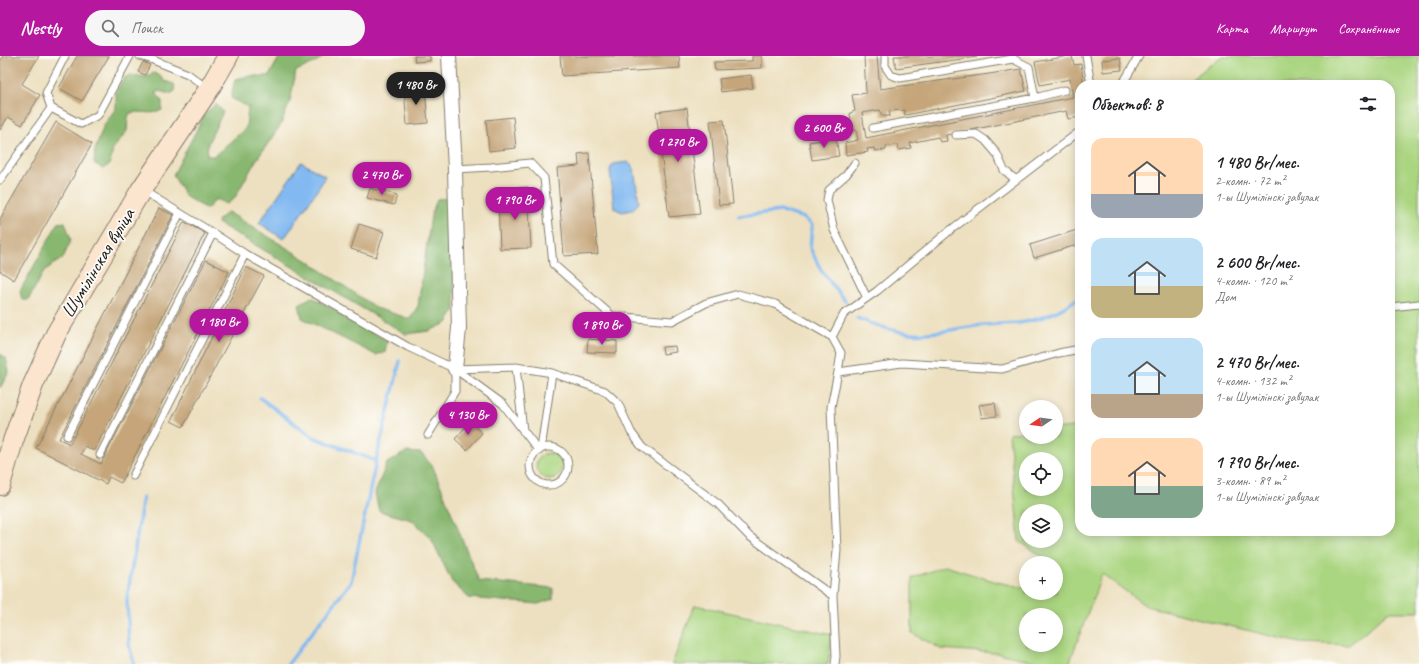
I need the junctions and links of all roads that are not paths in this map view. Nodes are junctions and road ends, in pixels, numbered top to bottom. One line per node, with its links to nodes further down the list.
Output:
1 (65, 56): 15 (lane)
2 (130, 56): 15 (lane)
3 (140, 56): 12 (lane)
4 (228, 56): 12 (main road, Шумілінская вуліца)
5 (450, 56): 20 (street)
6 (885, 56): 9 (lane)
7 (1086, 56): 10 (lane)
8 (1139, 56): 11 (lane)
9 (1013, 57): 14 (lane)
10 (1090, 80)
11 (1125, 80)
12 (208, 89): 23 (main road, Шумілінская вуліца)
13 (1065, 90): 14 (lane)
14 (1035, 98): 16 (lane)
15 (51, 108): 21 (lane)
16 (873, 128)
17 (956, 135): 22 (lane)
18 (1075, 135): 22 (lane)
19 (855, 162): 27 (lane)
20 (455, 169): 30 (lane); 33 (street)
21 (0, 180)
22 (1016, 180): 27 (lane)
23 (141, 190): 24 (lane); 42 (main road, Шумілінская вуліца)
24 (180, 213): 25 (lane); 38 (lane)
25 (213, 233): 26 (lane); 40 (lane)
26 (245, 254): 33 (lane); 41 (lane)
27 (867, 298): 30 (lane)
28 (1419, 304): 29 (lane)
29 (1395, 306)
30 (832, 337): 34 (lane)
31 (1075, 350): 34 (lane)
32 (516, 367): 33 (lane); 35 (lane); 36 (lane)
33 (455, 369): 36 (lane); 37 (lane)
34 (838, 372): 43 (lane)
35 (552, 373): 39 (lane); 43 (lane)
36 (523, 431): 39 (lane)
37 (428, 435)
38 (67, 436)
39 (540, 450): 39 (lane)
40 (100, 455)
41 (133, 476)
42 (0, 486)
43 (834, 596): 44 (lane)
44 (835, 664)

